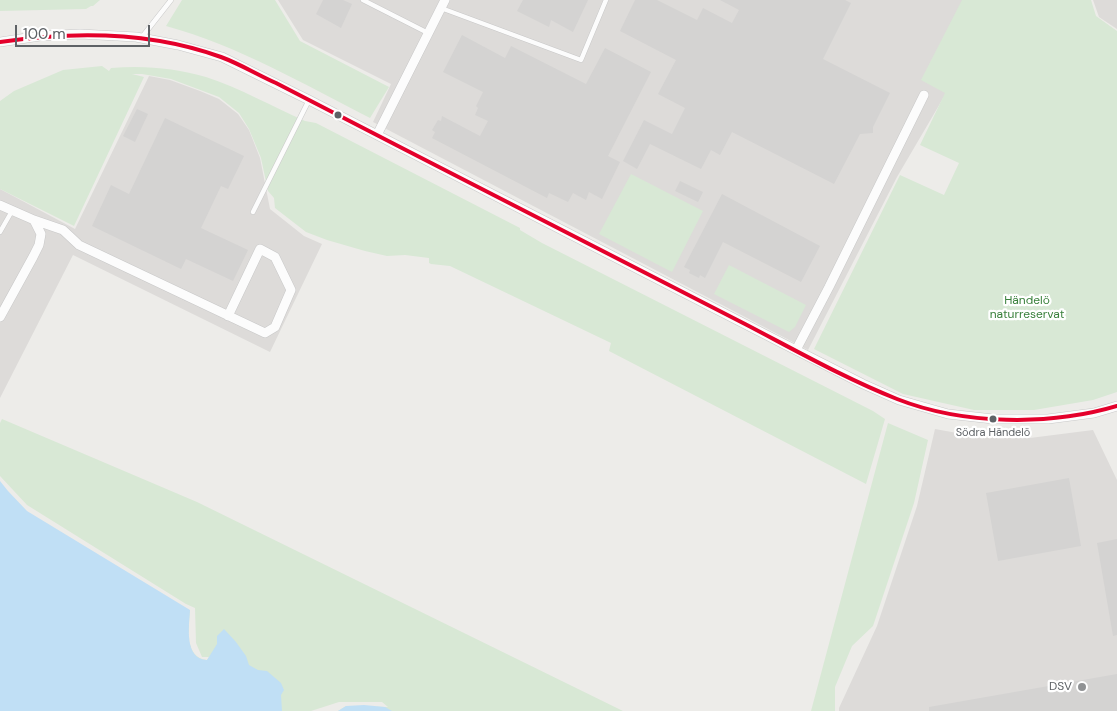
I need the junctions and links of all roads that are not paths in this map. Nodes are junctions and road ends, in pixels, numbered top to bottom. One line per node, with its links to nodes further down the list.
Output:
1 (170, 0): 6 (lane)
2 (364, 0): 5 (lane)
3 (606, 0): 4 (lane)
4 (443, 4): 5 (street)
5 (428, 33): 10 (street)
6 (141, 38): 7 (street); 9 (street)
7 (0, 42)
8 (924, 95): 18 (street)
9 (309, 100): 10 (street); 13 (lane)
10 (377, 135): 18 (street)
11 (0, 205): 12 (street)
12 (12, 210): 14 (street); 15 (lane)
13 (253, 212)
14 (34, 220): 16 (street); 17 (street)
15 (0, 232)
16 (228, 316): 16 (street)
17 (0, 317)
18 (796, 350): 19 (street)
19 (1117, 406)

